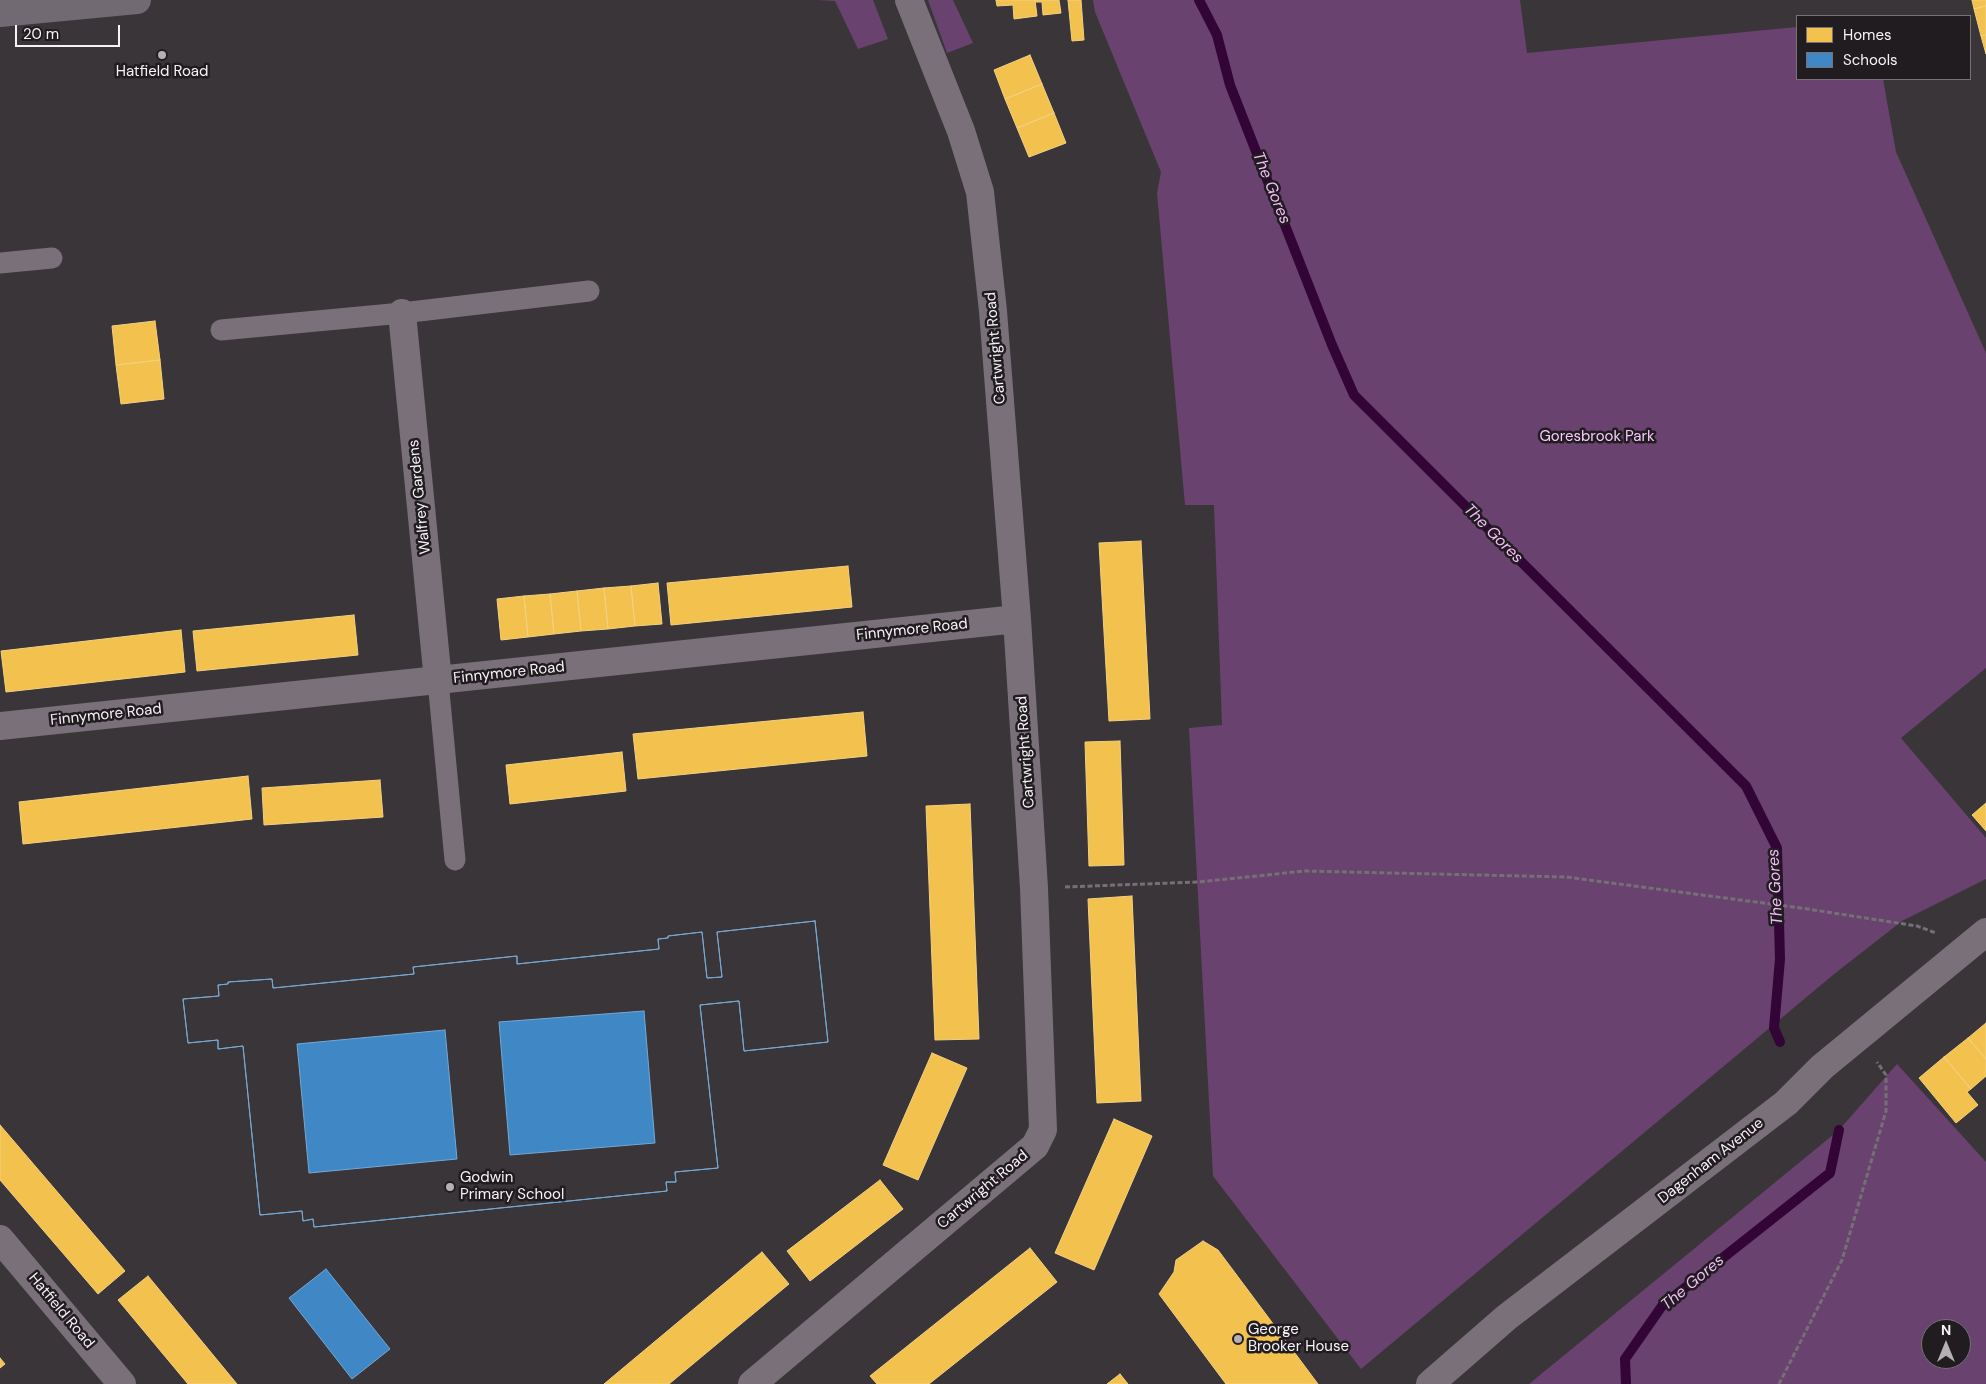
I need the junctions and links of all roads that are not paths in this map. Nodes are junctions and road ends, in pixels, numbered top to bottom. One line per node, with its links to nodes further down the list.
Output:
1 (137, 0): 3 (street)
2 (909, 0): 9 (street, Cartwright Road)
3 (0, 13)
4 (52, 258): 5 (lane)
5 (0, 263)
6 (589, 291): 7 (lane)
7 (402, 312): 8 (lane); 10 (street, Walfrey Gardens)
8 (221, 330)
9 (1017, 619): 10 (street, Finnymore Road); 16 (street, Cartwright Road)
10 (438, 681): 11 (street, Finnymore Road); 12 (lane)
11 (0, 726)
12 (455, 860)
13 (1977, 938): 17 (street, Dagenham Avenue)
14 (0, 1239): 15 (street, Hatfield Road)
15 (122, 1384)
16 (752, 1384)
17 (1430, 1384)

